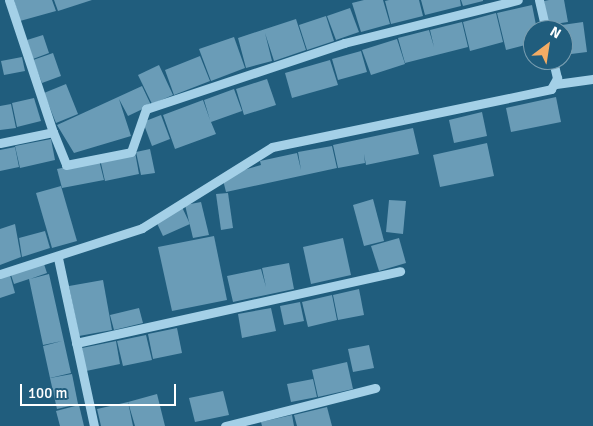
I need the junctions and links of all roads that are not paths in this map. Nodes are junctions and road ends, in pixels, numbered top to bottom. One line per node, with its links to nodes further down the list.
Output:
1 (9, 0): 8 (street)
2 (518, 0): 8 (street)
3 (540, 0): 4 (street)
4 (544, 20)
5 (554, 70): 7 (street)
6 (593, 79): 7 (street)
7 (556, 84): 10 (street)
8 (53, 132): 9 (street)
9 (0, 144)
10 (58, 258): 12 (street); 13 (street)
11 (400, 271): 13 (street)
12 (0, 274)
13 (76, 343): 15 (street)
14 (374, 388): 16 (street)
15 (94, 426)
16 (225, 426)

